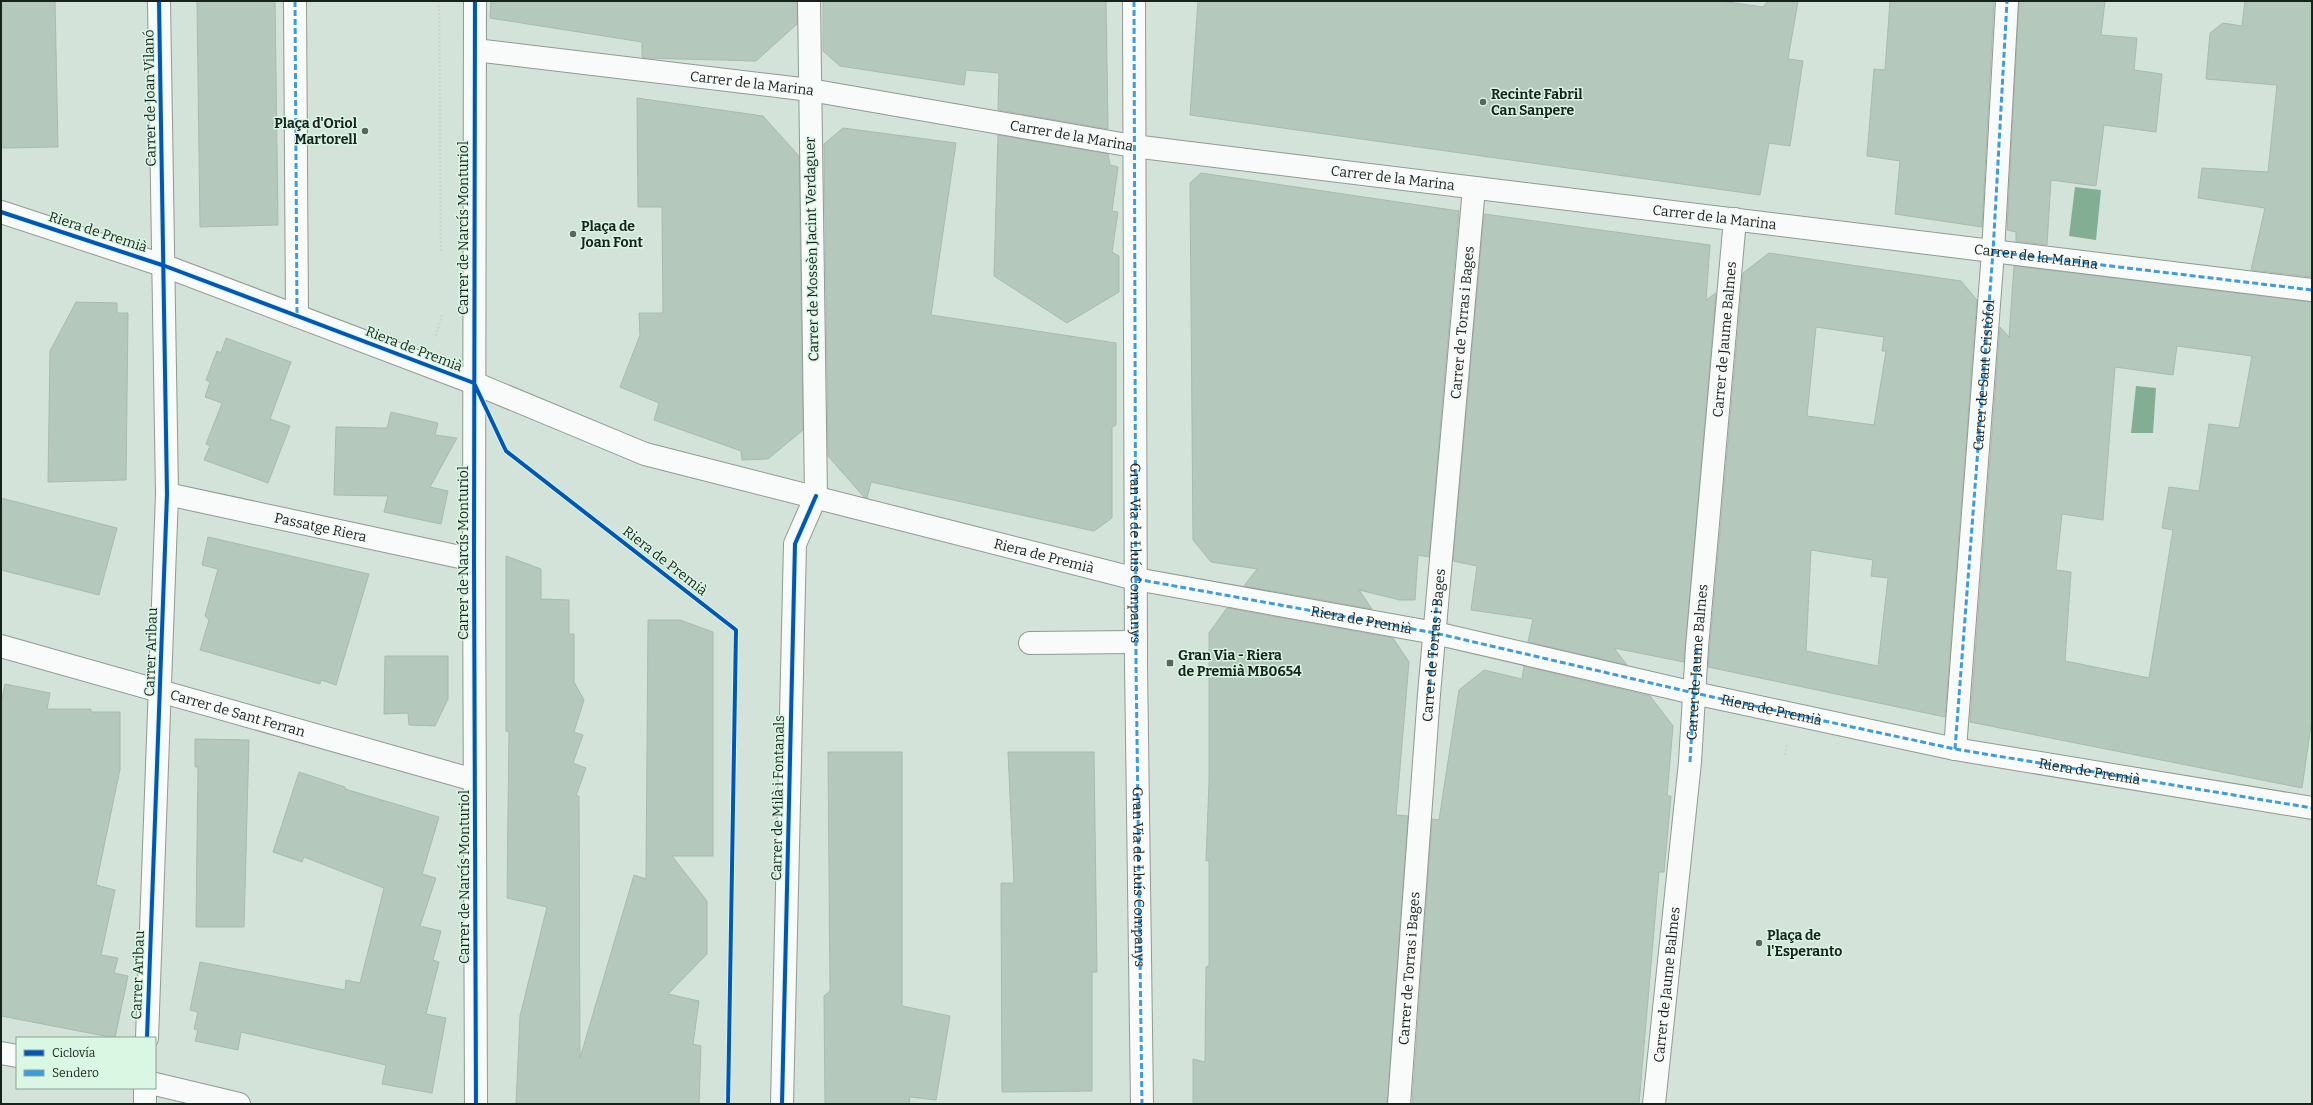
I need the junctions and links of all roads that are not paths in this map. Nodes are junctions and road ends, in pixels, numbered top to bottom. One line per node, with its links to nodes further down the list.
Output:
1 (159, 1): 14 (street, Carrer de Joan Vilanó)
2 (295, 1): 16 (street)
3 (475, 1): 7 (street, Carrer de Narcís Monturiol)
4 (809, 1): 8 (street, Carrer de Mossèn Jacint Verdaguer)
5 (1134, 1): 9 (street, Gran Via de Lluís Companys)
6 (2007, 1): 13 (street, Carrer de Sant Cristòfol)
7 (475, 50): 8 (street, Carrer de la Marina); 17 (street, Carrer de Narcís Monturiol)
8 (810, 90): 9 (street, Carrer de la Marina); 19 (street, Carrer de Mossèn Jacint Verdaguer)
9 (1133, 146): 10 (street, Carrer de la Marina); 21 (street, Gran Via de Lluís Companys)
10 (1474, 188): 12 (street, Carrer de la Marina); 22 (street, Carrer de Torras i Bages)
11 (1, 212): 14 (street, Riera de Premià)
12 (1735, 219): 13 (street, Carrer de la Marina); 27 (street, Carrer de Jaume Balmes)
13 (1993, 252): 15 (street, Carrer de la Marina); 28 (street, Carrer de Sant Cristòfol)
14 (165, 266): 16 (street, Riera de Premià); 18 (street, Carrer Aribau)
15 (2312, 290)
16 (297, 316): 17 (street, Riera de Premià)
17 (474, 383): 19 (street, Riera de Premià); 20 (street, Carrer de Narcís Monturiol)
18 (167, 494): 20 (street, Passatge Riera); 26 (street, Carrer Aribau)
19 (816, 496): 21 (street, Riera de Premià); 39 (street, Carrer de Milà i Fontanals)
20 (474, 560): 29 (street, Carrer de Narcís Monturiol)
21 (1136, 579): 22 (street, Riera de Premià); 23 (street, Gran Via de Lluís Companys)
22 (1435, 633): 27 (street, Riera de Premià); 41 (street, Carrer de Torras i Bages)
23 (1136, 642): 24 (street); 40 (street, Gran Via de Lluís Companys)
24 (1030, 643)
25 (1, 646): 26 (street, Carrer de Sant Ferran)
26 (161, 690): 29 (street, Carrer de Sant Ferran); 31 (street, Carrer Aribau)
27 (1694, 693): 28 (street, Riera de Premià); 42 (street, Carrer de Jaume Balmes)
28 (1955, 749): 30 (street, Riera de Premià)
29 (474, 780): 38 (street, Carrer de Narcís Monturiol)
30 (2312, 808)
31 (147, 1037)
32 (1, 1053): 33 (street)
33 (16, 1056)
34 (156, 1084): 37 (street)
35 (145, 1089): 36 (street)
36 (145, 1104)
37 (239, 1104)
38 (476, 1104)
39 (782, 1104)
40 (1142, 1104)
41 (1399, 1104)
42 (1654, 1104)

